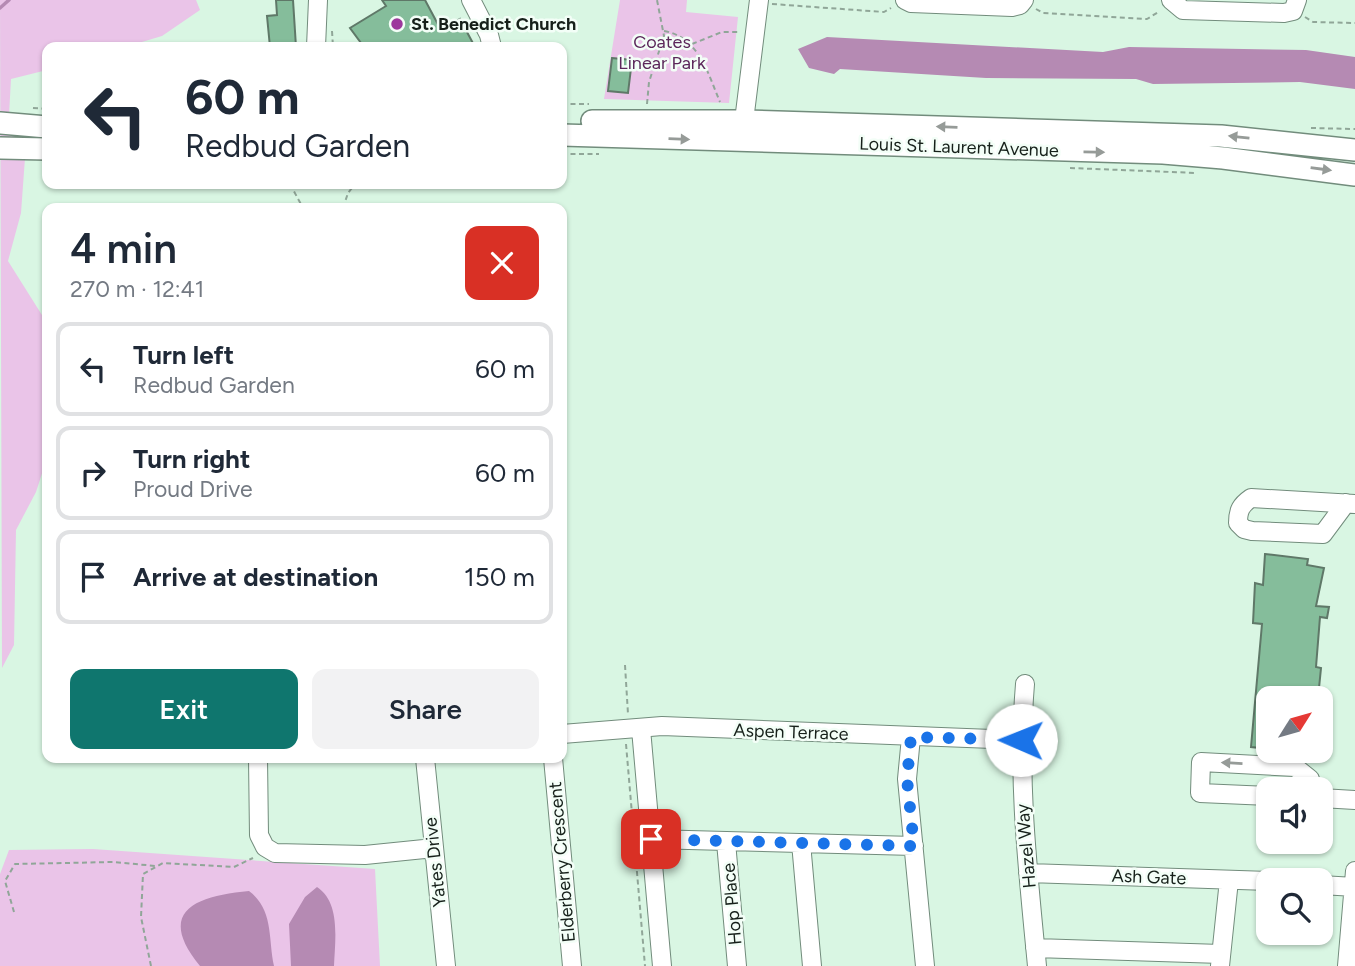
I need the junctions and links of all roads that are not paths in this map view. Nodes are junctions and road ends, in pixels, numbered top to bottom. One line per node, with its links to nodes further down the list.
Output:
1 (318, 0): 8 (street)
2 (471, 0): 11 (street)
3 (1023, 1): 6 (street)
4 (759, 2): 13 (street)
5 (1172, 2): 7 (street)
6 (900, 3)
7 (1295, 5)
8 (319, 19): 9 (street); 10 (street)
9 (317, 42)
10 (325, 42)
11 (491, 42)
12 (567, 121): 13 (main road, Louis St. Laurent Avenue)
13 (744, 121): 19 (main road, Louis St. Laurent Avenue, one-way to 13)
14 (0, 123): 15 (main road)
15 (42, 126)
16 (567, 135): 20 (main road, Louis St. Laurent Avenue, one-way to 20)
17 (5, 148): 18 (main road)
18 (42, 149)
19 (1355, 150)
20 (1355, 175)
21 (1350, 504): 21 (street)
22 (1025, 684): 26 (street, Hazel Way)
23 (632, 730): 24 (street, Aspen Terrace); 25 (street, Aspen Terrace); 34 (street)
24 (567, 734)
25 (911, 737): 26 (street, Aspen Terrace); 37 (street)
26 (1021, 740): 39 (street, Hazel Way)
27 (258, 763): 38 (street)
28 (426, 763): 38 (street, Yates Drive)
29 (553, 763): 47 (street, Elderberry Crescent)
30 (1308, 777): 31 (street, one-way to 31)
31 (1256, 795)
32 (1333, 799): 33 (street)
33 (1355, 800)
34 (651, 839): 35 (street); 48 (street)
35 (726, 842): 36 (street); 49 (street, Hop Place)
36 (801, 843): 37 (street); 50 (street)
37 (914, 846): 51 (street)
38 (434, 848): 46 (street, Yates Drive)
39 (1028, 873): 40 (street, Ash Gate); 44 (street, Hazel Way)
40 (1228, 880): 41 (street, Ash Gate); 45 (street)
41 (1256, 881)
42 (1354, 882): 43 (street); 52 (street)
43 (1333, 884)
44 (1036, 957): 45 (street)
45 (1220, 960)
46 (446, 966)
47 (572, 966)
48 (662, 966)
49 (737, 966)
50 (812, 966)
51 (925, 966)
52 (1347, 966)

